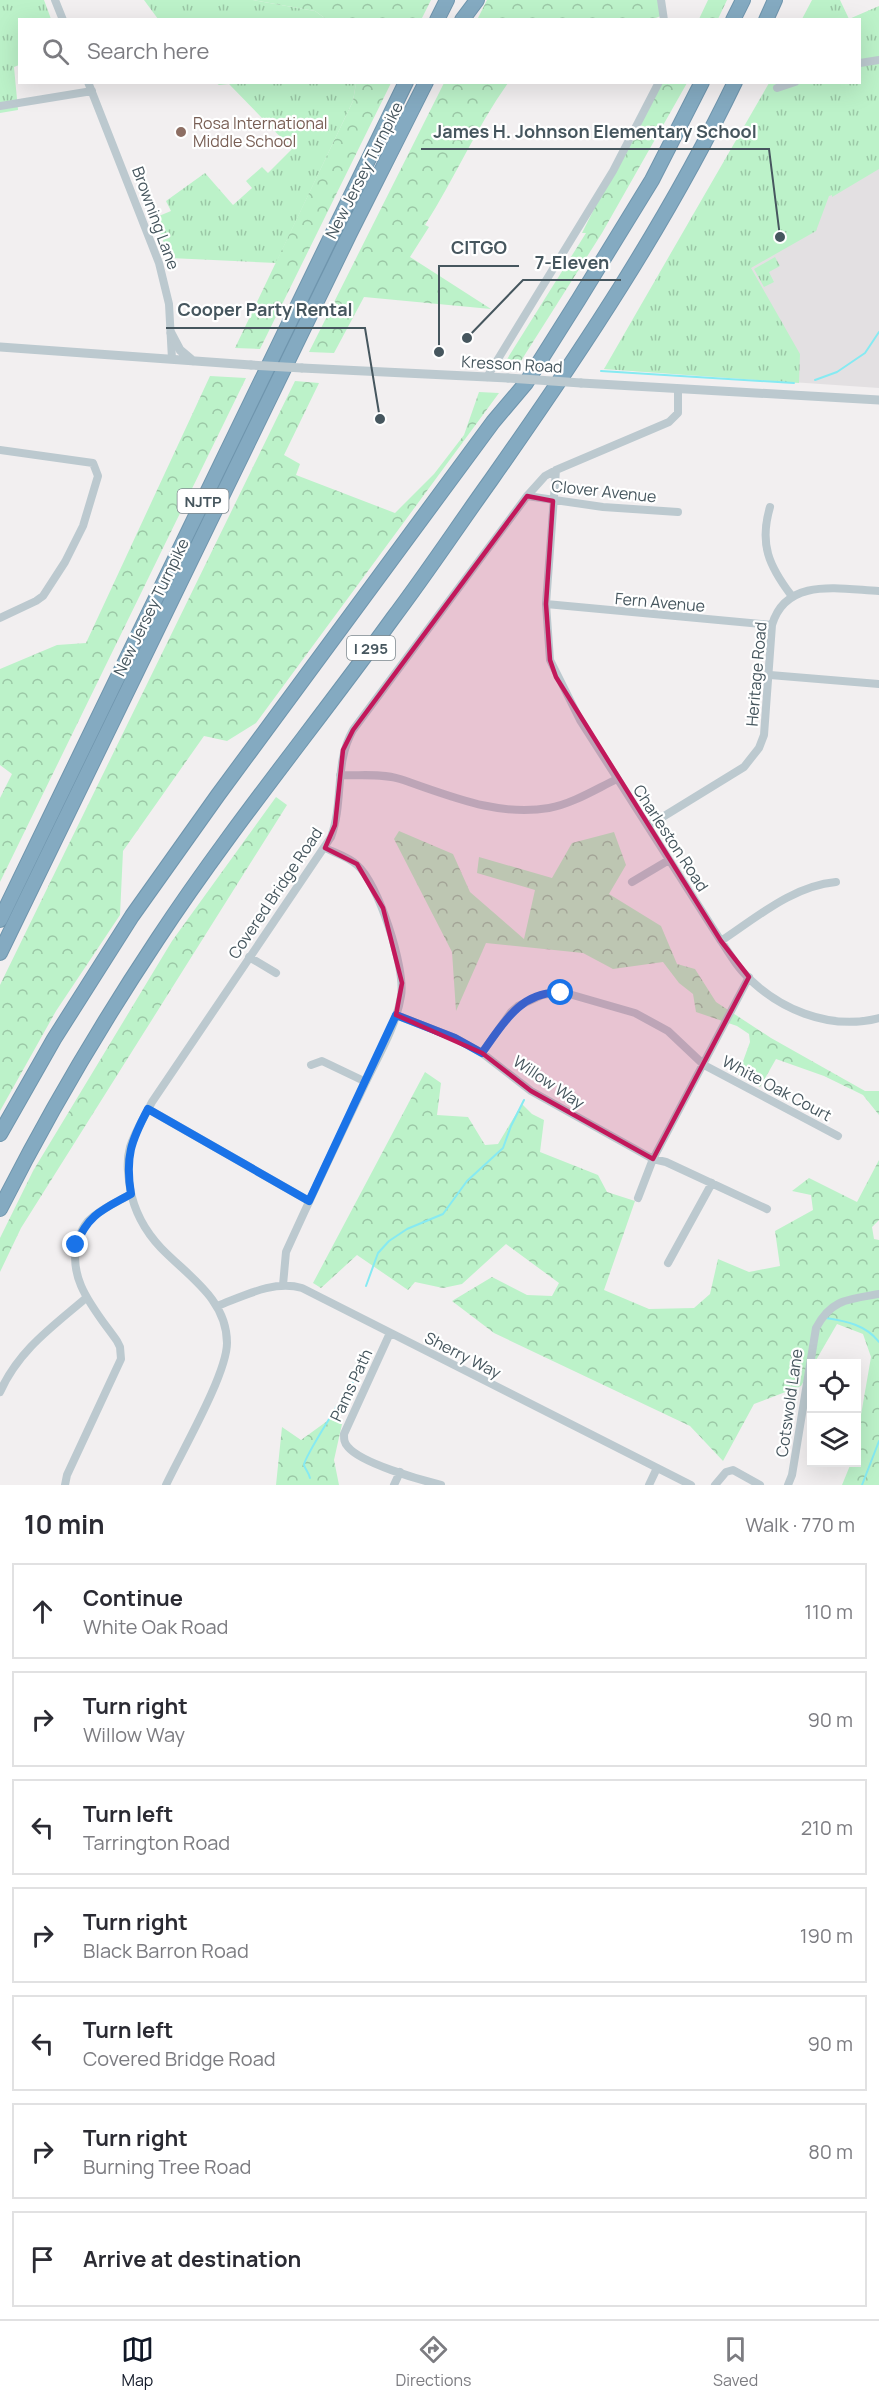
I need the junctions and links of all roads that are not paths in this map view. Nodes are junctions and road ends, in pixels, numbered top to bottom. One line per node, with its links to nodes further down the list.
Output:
1 (55, 0): 8 (street)
2 (447, 0): 9 (highway)
3 (465, 0): 10 (highway)
4 (477, 0): 11 (highway)
5 (662, 0): 12 (street)
6 (743, 0): 13 (highway)
7 (775, 0): 14 (highway)
8 (62, 18)
9 (438, 18)
10 (457, 18)
11 (464, 18)
12 (664, 18)
13 (735, 18)
14 (767, 18)
15 (879, 60): 16 (street)
16 (861, 63)
17 (89, 84): 25 (street, Browning Lane)
18 (405, 84): 54 (highway, New Jersey Turnpike / NJTP)
19 (425, 84): 56 (highway, New Jersey Turnpike / NJTP)
20 (658, 84): 31 (street)
21 (701, 84): 67 (highway, I 295)
22 (734, 84): 74 (highway, I 295)
23 (789, 84): 24 (street)
24 (777, 88)
25 (92, 91): 26 (street); 27 (street, Browning Lane)
26 (0, 106)
27 (171, 333): 29 (street, Browning Lane); 30 (street)
28 (0, 348): 29 (street, Kresson Road)
29 (172, 359): 30 (street, Kresson Road)
30 (193, 361): 31 (street, Kresson Road, bridge)
31 (487, 377): 32 (street, Kresson Road, bridge)
32 (678, 390): 33 (street, Kresson Road); 35 (street, Covered Bridge Road)
33 (879, 400)
34 (0, 450): 43 (street)
35 (556, 470): 36 (street, Covered Bridge Road); 37 (street, Charleston Road)
36 (527, 496): 37 (street, Clover Avenue); 47 (street, Covered Bridge Road)
37 (553, 501): 39 (street, Clover Avenue); 42 (street, Charleston Road)
38 (770, 507): 41 (street)
39 (678, 512)
40 (879, 591): 41 (street)
41 (791, 596): 44 (street, Heritage Road)
42 (546, 604): 44 (street, Fern Avenue); 48 (street, Charleston Road)
43 (0, 618)
44 (772, 625): 45 (street, Heritage Road)
45 (770, 675): 46 (street); 49 (street, Heritage Road)
46 (879, 684)
47 (340, 775): 48 (street); 50 (street, Covered Bridge Road)
48 (617, 779): 49 (street, Charleston Road)
49 (648, 826): 51 (street, Charleston Road)
50 (325, 848): 57 (street, Covered Bridge Road); 60 (street)
51 (669, 860): 52 (street); 55 (street, Charleston Road)
52 (632, 882)
53 (836, 882): 55 (street)
54 (0, 920)
55 (721, 941): 59 (street, Charleston Road)
56 (0, 953)
57 (249, 957): 58 (street); 66 (street, Covered Bridge Road)
58 (276, 973)
59 (749, 977): 61 (street, Charleston Road); 64 (street)
60 (396, 1015): 62 (street, Willow Way); 65 (street)
61 (879, 1017)
62 (482, 1053): 64 (street, White Oak Court); 69 (street, Willow Way)
63 (311, 1065): 65 (street)
64 (704, 1065): 68 (street, White Oak Court); 69 (street)
65 (366, 1082): 73 (street)
66 (148, 1109): 71 (street, Covered Bridge Road); 73 (street)
67 (0, 1134)
68 (837, 1136)
69 (653, 1159): 70 (street, Willow Way); 72 (street)
70 (712, 1183): 75 (street, Willow Way); 76 (street)
71 (131, 1194): 79 (street); 80 (street, Covered Bridge Road)
72 (638, 1198)
73 (309, 1201): 77 (street)
74 (0, 1209)
75 (767, 1209)
76 (668, 1263)
77 (283, 1286): 80 (street, Sherry Way); 81 (street, Sherry Way)
78 (879, 1294): 93 (street, Cotswold Lane)
79 (86, 1298): 82 (street); 85 (street)
80 (217, 1306): 86 (street, Covered Bridge Road)
81 (390, 1333): 83 (street, Sherry Way); 84 (street, Pams Path)
82 (0, 1392)
83 (657, 1468): 89 (street); 90 (street, Sherry Way)
84 (400, 1472): 87 (street); 88 (street)
85 (65, 1485)
86 (166, 1485)
87 (393, 1485)
88 (441, 1485)
89 (649, 1485)
90 (691, 1485)
91 (715, 1485): 92 (street)
92 (760, 1485)
93 (788, 1485)

